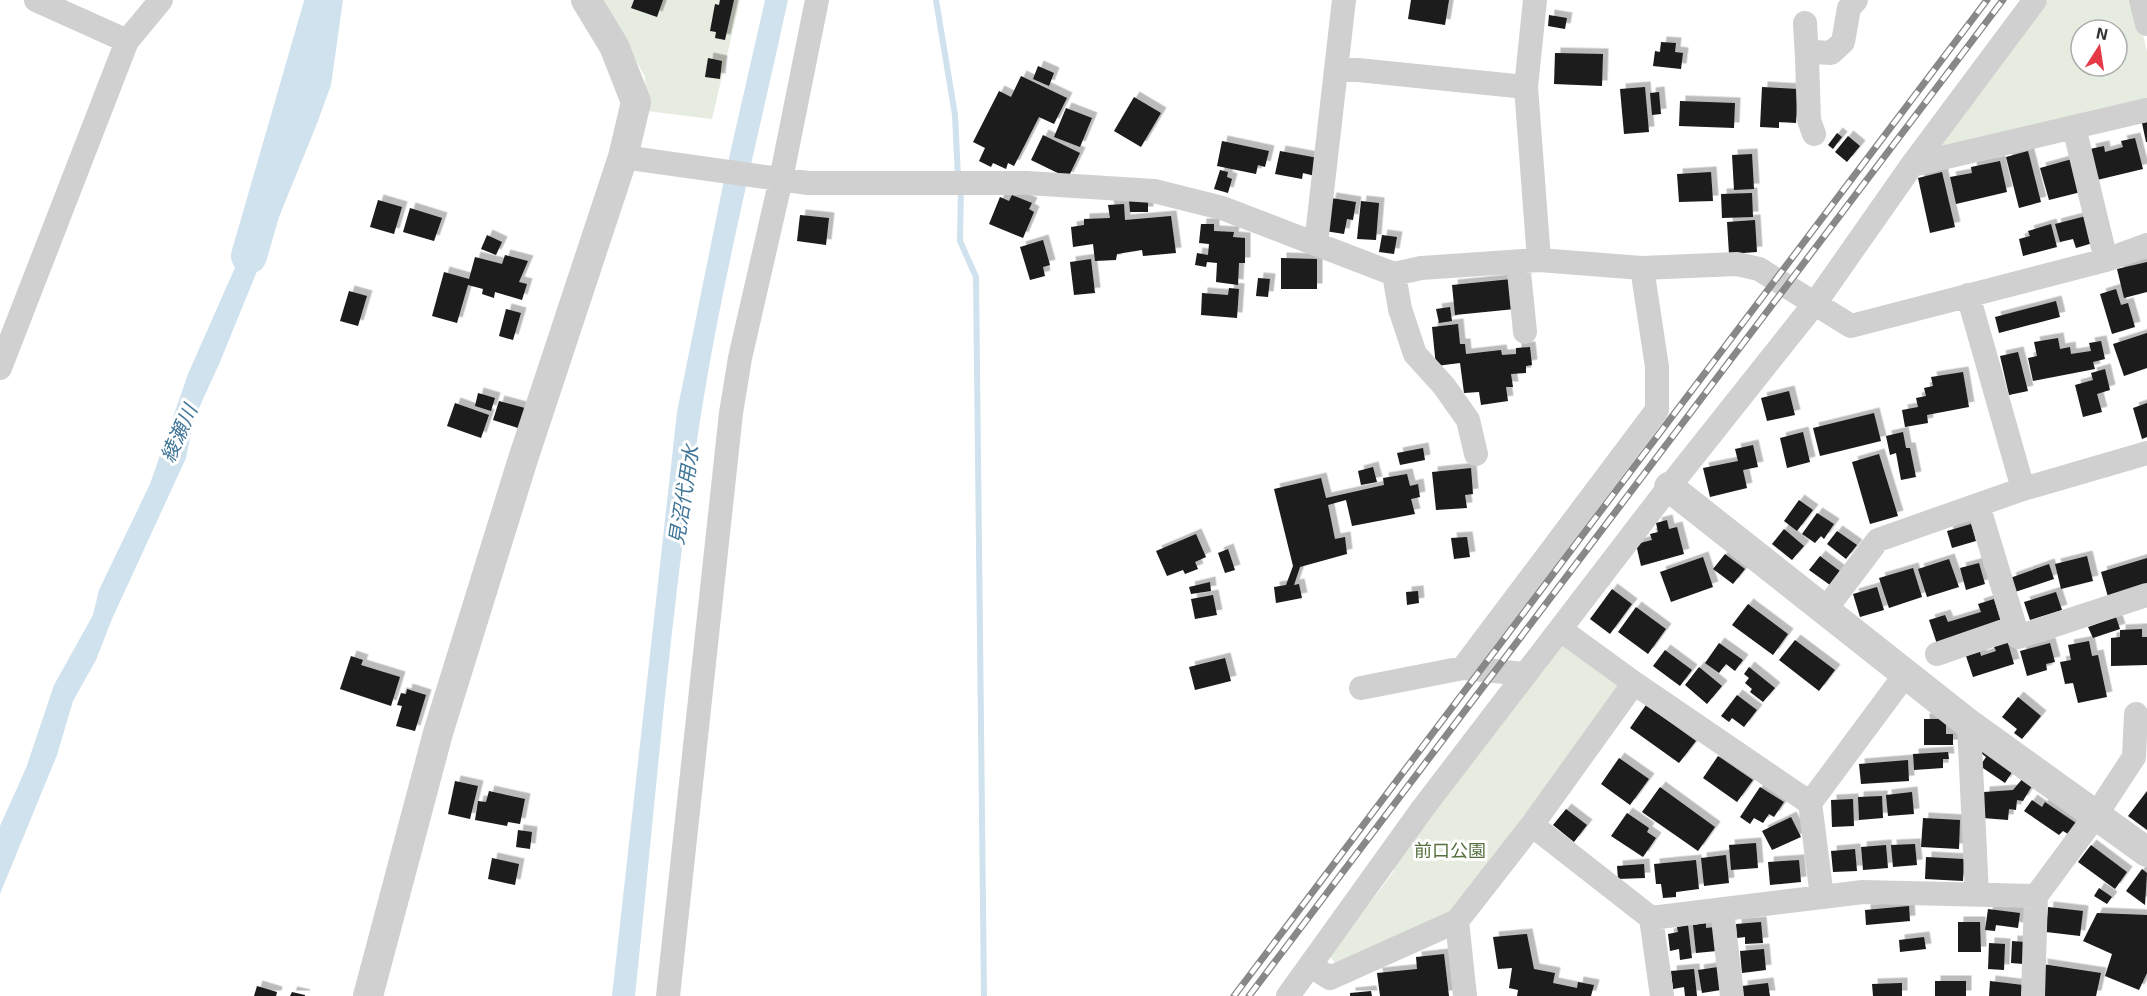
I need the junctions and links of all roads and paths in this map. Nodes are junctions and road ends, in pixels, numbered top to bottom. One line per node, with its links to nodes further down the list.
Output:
1 (36, 0): 12 (street)
2 (161, 0): 12 (street)
3 (586, 0): 19 (street)
4 (817, 0): 21 (street)
5 (1344, 0): 14 (street)
6 (1535, 0): 15 (street)
7 (1856, 0): 13 (street)
8 (2035, 0): 20 (street)
9 (2141, 0): 11 (street)
10 (1805, 23): 13 (street)
11 (2147, 24)
12 (127, 40): 31 (street)
13 (1807, 58): 18 (street)
14 (1338, 68): 15 (street); 22 (street)
15 (1526, 87): 25 (street)
16 (2147, 110): 17 (street)
17 (2074, 127): 20 (street); 24 (street)
18 (1814, 134)
19 (623, 157): 21 (street); 60 (street)
20 (1912, 165): 29 (street)
21 (781, 179): 22 (street); 61 (street)
22 (1316, 244): 27 (street)
23 (2147, 245): 24 (street)
24 (2106, 260): 28 (street)
25 (1529, 261): 26 (street); 27 (street); 30 (street)
26 (1642, 268): 29 (street); 42 (street)
27 (1394, 274): 33 (street)
28 (1968, 295): 29 (street); 35 (street)
29 (1816, 302): 34 (street)
30 (1525, 332)
31 (0, 368)
32 (2147, 453): 35 (street)
33 (1476, 454)
34 (1669, 487): 38 (street); 40 (street)
35 (2023, 489): 36 (street)
36 (1977, 505): 38 (street); 39 (street)
37 (2147, 595): 39 (street)
38 (1825, 610): 44 (street)
39 (2015, 627): 41 (street)
40 (1561, 630): 43 (street); 45 (street)
41 (1937, 654)
42 (1462, 668): 43 (street); 46 (street)
43 (1525, 674): 59 (street)
44 (1905, 675): 48 (street); 49 (street)
45 (1634, 683): 49 (street); 51 (street)
46 (1361, 688)
47 (2136, 714): 50 (street)
48 (1969, 724): 50 (street); 53 (street)
49 (1810, 803): 55 (street)
50 (2096, 815): 52 (street); 54 (street)
51 (1532, 825): 57 (street); 58 (street)
52 (2147, 852)
53 (1977, 895): 54 (street); 55 (street)
54 (2036, 896): 65 (street)
55 (1822, 897): 56 (street)
56 (1722, 909): 57 (street); 64 (street)
57 (1651, 918): 63 (street)
58 (1457, 921): 59 (street); 62 (street)
59 (1300, 985)
60 (368, 996)
61 (668, 996)
62 (1465, 996)
63 (1662, 996)
64 (1732, 996)
65 (2033, 996)

